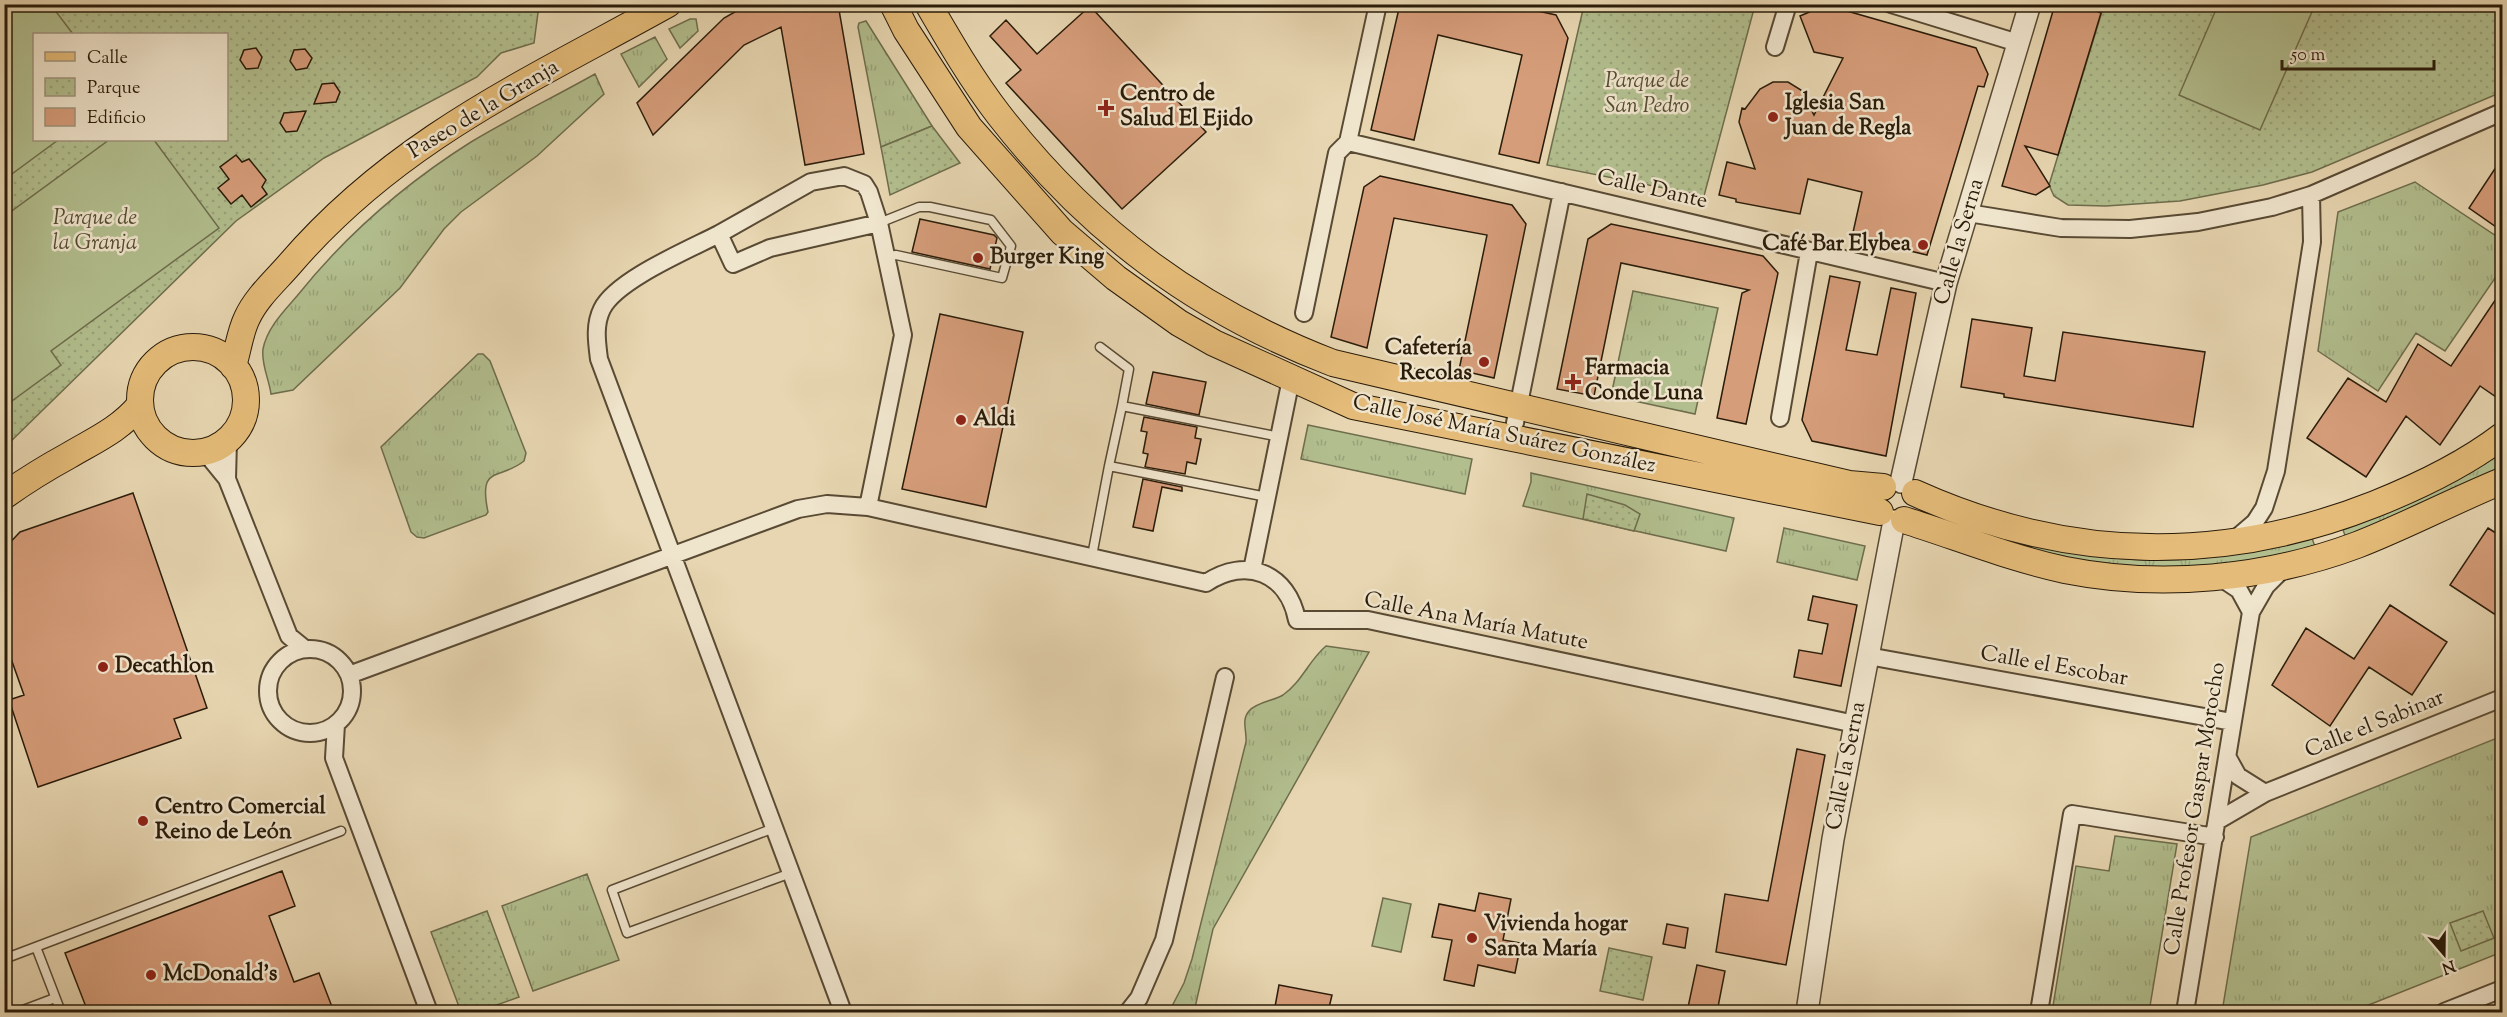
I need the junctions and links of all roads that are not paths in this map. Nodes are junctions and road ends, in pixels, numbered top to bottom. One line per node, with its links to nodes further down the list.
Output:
1 (668, 4): 21 (main road, Paseo de la Granja)
2 (893, 4): 25 (main road, Calle José María Suárez González)
3 (927, 4): 28 (main road, Calle José María Suárez González)
4 (1378, 4): 11 (street)
5 (1788, 4): 9 (street)
6 (1891, 4): 8 (street)
7 (2030, 4): 8 (street, Calle la Serna)
8 (2018, 43): 14 (street, Calle la Serna)
9 (1774, 47)
10 (2502, 112): 13 (street)
11 (1348, 142): 12 (street, Calle Dante); 20 (street)
12 (1562, 192): 17 (street, Calle Dante); 28 (street)
13 (2311, 195): 14 (street); 45 (street)
14 (1968, 213): 19 (street, Calle la Serna)
15 (879, 223): 16 (street); 16 (street); 18 (street); 18 (lane)
16 (719, 234): 46 (street)
17 (1809, 252): 19 (street, Calle Dante); 30 (street)
18 (886, 256): 44 (street)
19 (1946, 282): 43 (street, Calle la Serna)
20 (1304, 313)
21 (246, 319): 23 (main road, Paseo de la Granja); 24 (main road, Paseo de la Granja)
22 (1100, 346): 27 (lane)
23 (204, 348): 24 (main road); 26 (main road)
24 (234, 366): 35 (main road)
25 (1291, 379): 29 (main road, Calle José María Suárez González); 34 (street)
26 (140, 405): 31 (main road); 33 (main road)
27 (1122, 406): 34 (lane); 38 (lane)
28 (1516, 415): 29 (main road); 37 (main road); 43 (main road, Calle José María Suárez González)
29 (1416, 418): 37 (main road, Calle José María Suárez González)
30 (1780, 418)
31 (154, 436): 33 (main road); 36 (main road)
32 (2502, 436): 45 (main road)
33 (105, 437): 41 (main road)
34 (1280, 437): 42 (street)
35 (228, 440): 36 (main road); 39 (street)
36 (205, 452): 39 (street)
37 (1604, 456): 43 (main road, Calle José María Suárez González)
38 (1109, 466): 42 (lane); 47 (lane)
39 (227, 479): 52 (street)
40 (2502, 481): 48 (main road)
41 (4, 496)
42 (1267, 497): 49 (street)
43 (1896, 503): 45 (main road); 50 (main road); 55 (street, Calle la Serna)
44 (868, 507): 46 (street); 47 (street)
45 (2230, 544)
46 (672, 555): 56 (street); 66 (street)
47 (1092, 556): 49 (street)
48 (2286, 565): 50 (main road); 51 (street, Calle Profesor Gaspar Morocho)
49 (1252, 570): 61 (street, Calle Ana María Matute)
50 (2218, 576): 51 (street)
51 (2251, 612): 59 (street, Calle Profesor Gaspar Morocho)
52 (289, 636): 53 (street); 54 (street)
53 (305, 649): 54 (street); 56 (street)
54 (288, 655): 62 (street)
55 (1868, 656): 59 (street, Calle el Escobar); 61 (street, Calle la Serna)
56 (349, 675): 60 (street)
57 (1225, 677): 78 (street)
58 (2502, 698): 65 (street, Calle el Sabinar)
59 (2232, 722): 64 (street, Calle Profesor Gaspar Morocho)
60 (336, 724): 62 (street); 63 (street)
61 (1855, 724): 79 (street, Calle la Serna)
62 (310, 733): 63 (street)
63 (334, 758): 76 (street)
64 (2228, 758): 65 (street); 67 (street, Calle Profesor Gaspar Morocho)
65 (2265, 794): 67 (street, Calle el Sabinar)
66 (774, 828): 69 (street); 69 (lane)
67 (2216, 829): 80 (street); 81 (street, Calle Profesor Gaspar Morocho)
68 (342, 831): 70 (lane)
69 (791, 873): 77 (street)
70 (36, 947): 71 (lane); 73 (lane)
71 (4, 959)
72 (2502, 990): 82 (street)
73 (55, 998): 74 (lane); 75 (lane)
74 (18, 1012)
75 (61, 1012)
76 (429, 1012)
77 (843, 1012)
78 (1128, 1012)
79 (1807, 1012)
80 (2039, 1012)
81 (2186, 1012)
82 (2444, 1012)

